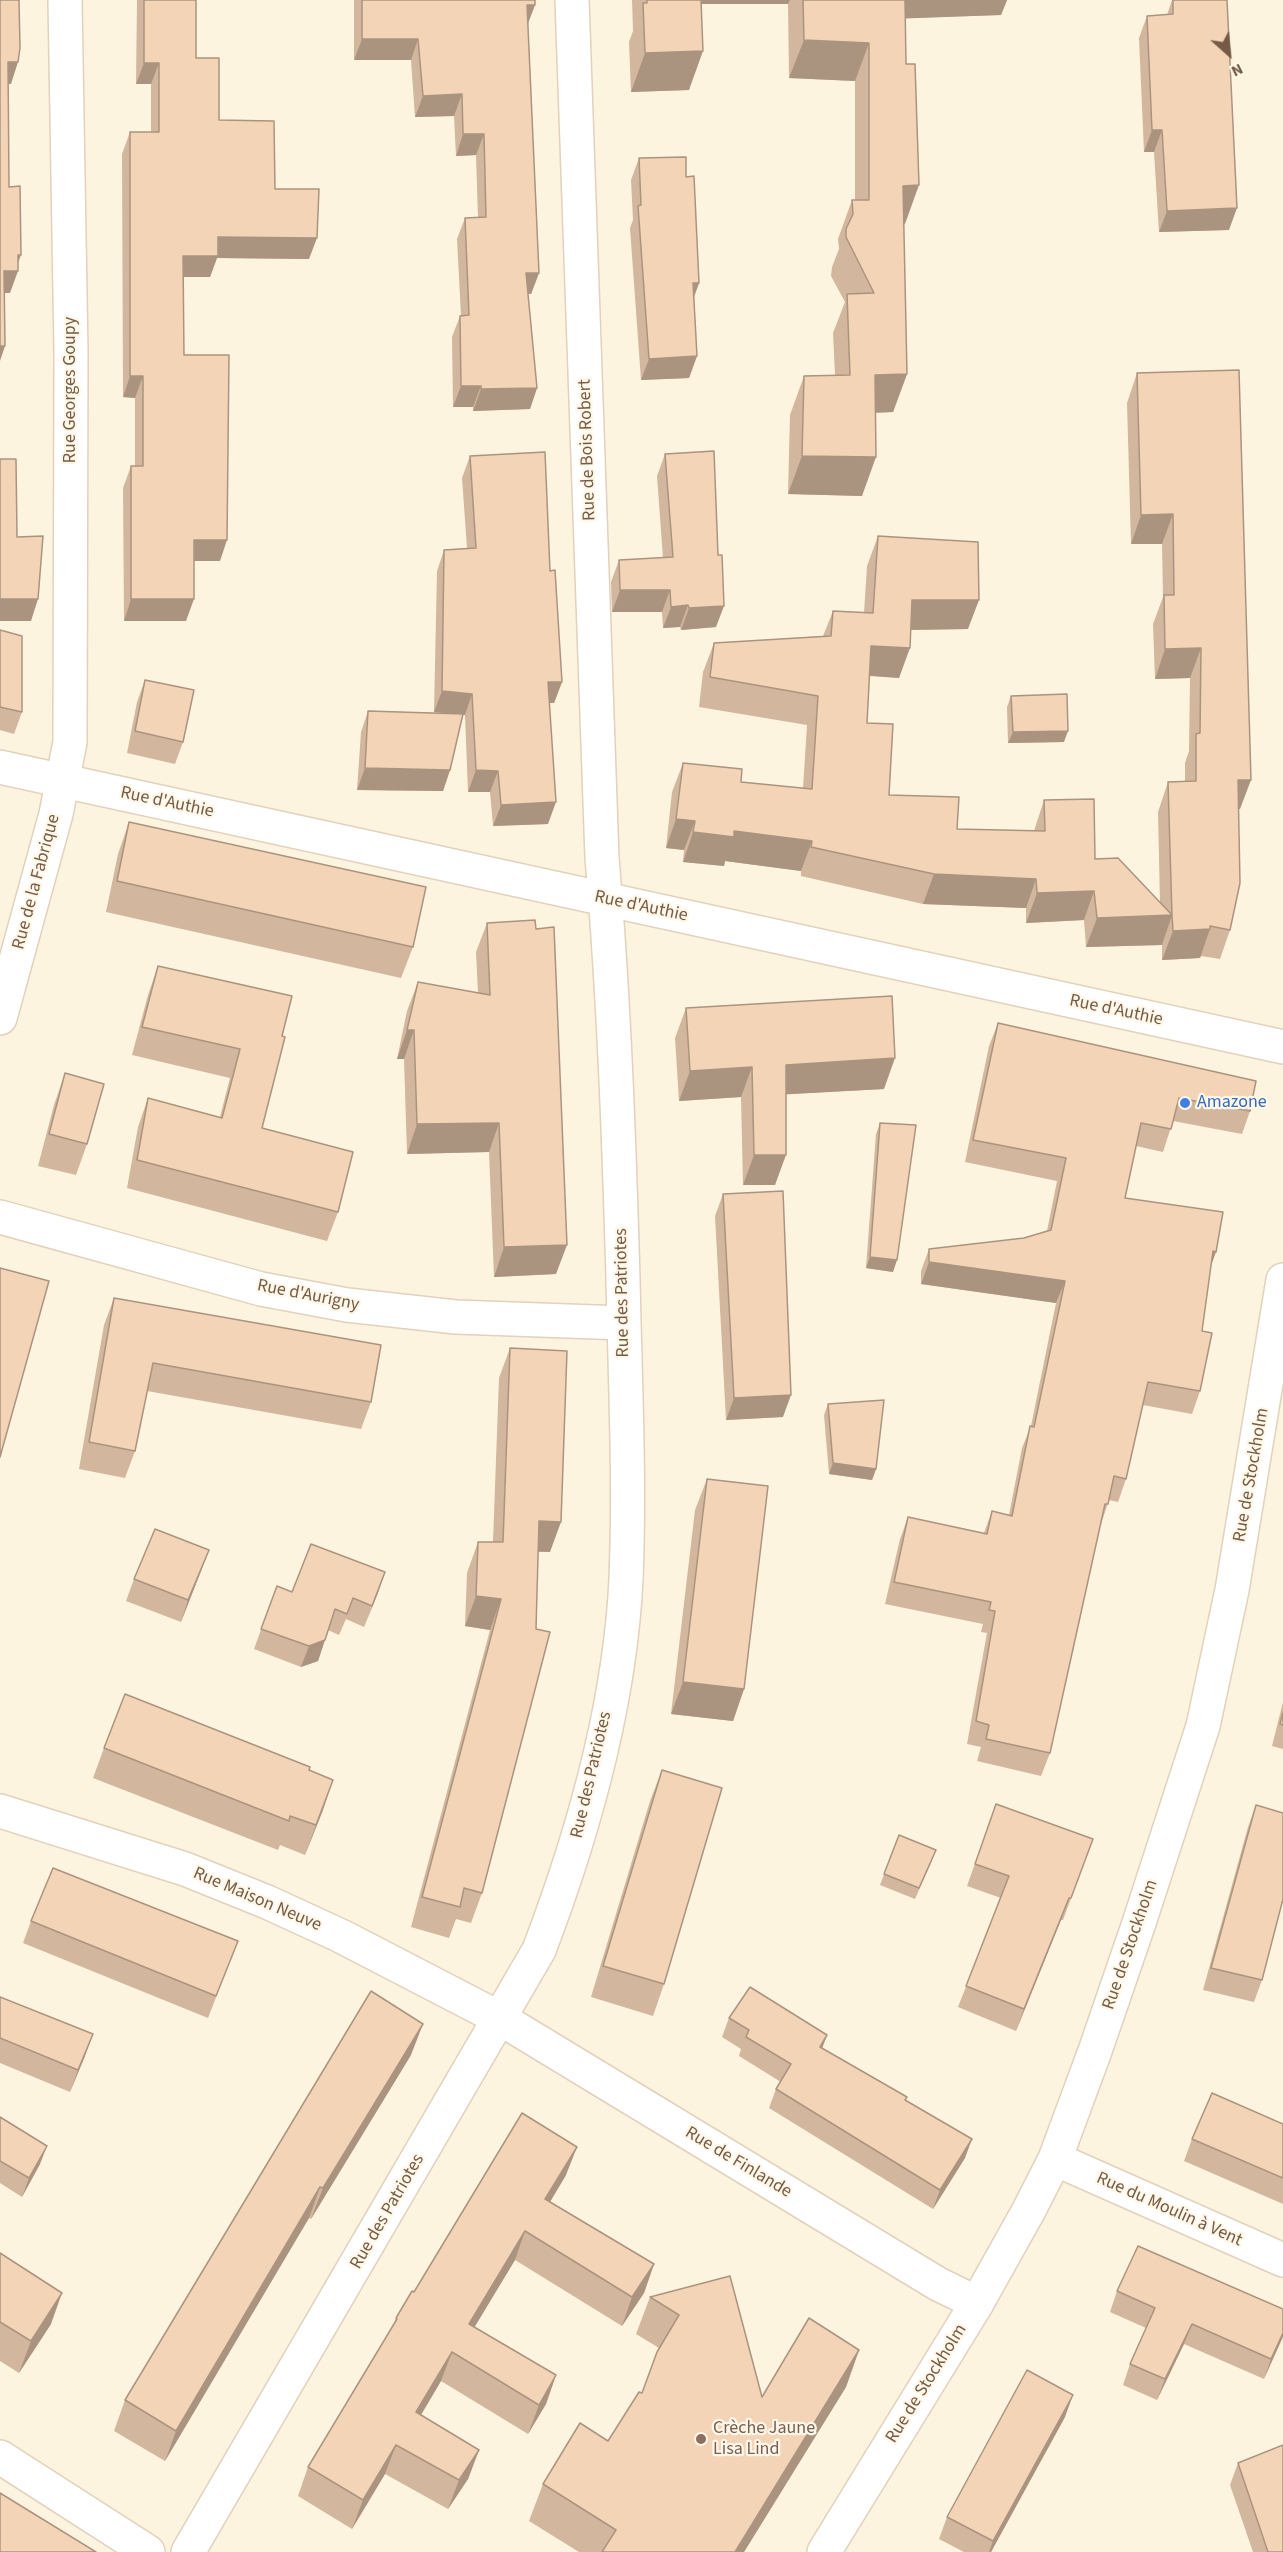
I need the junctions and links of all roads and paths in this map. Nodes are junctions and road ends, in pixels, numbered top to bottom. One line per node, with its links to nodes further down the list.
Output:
1 (65, 0): 4 (street, Rue Georges Goupy)
2 (572, 0): 5 (street, Rue de Bois Robert)
3 (0, 767): 4 (street, Rue d'Authie)
4 (63, 780): 5 (street, Rue d'Authie); 6 (street, Rue de la Fabrique)
5 (606, 899): 7 (street, Rue d'Authie); 10 (street, Rue des Patriotes)
6 (0, 1018)
7 (1283, 1047)
8 (0, 1217): 10 (street, Rue d'Aurigny)
9 (1283, 1280): 13 (street, Rue de Stockholm)
10 (624, 1323): 12 (street, Rue des Patriotes)
11 (0, 1811): 12 (street, Rue Maison Neuve)
12 (501, 2019): 15 (street, Rue de Finlande); 18 (street, Rue des Patriotes)
13 (1055, 2159): 14 (street, Rue du Moulin à Vent); 15 (street, Rue de Stockholm)
14 (1283, 2260)
15 (977, 2303): 19 (street, Rue de Stockholm)
16 (0, 2457): 17 (street)
17 (148, 2552)
18 (188, 2552)
19 (824, 2552)

